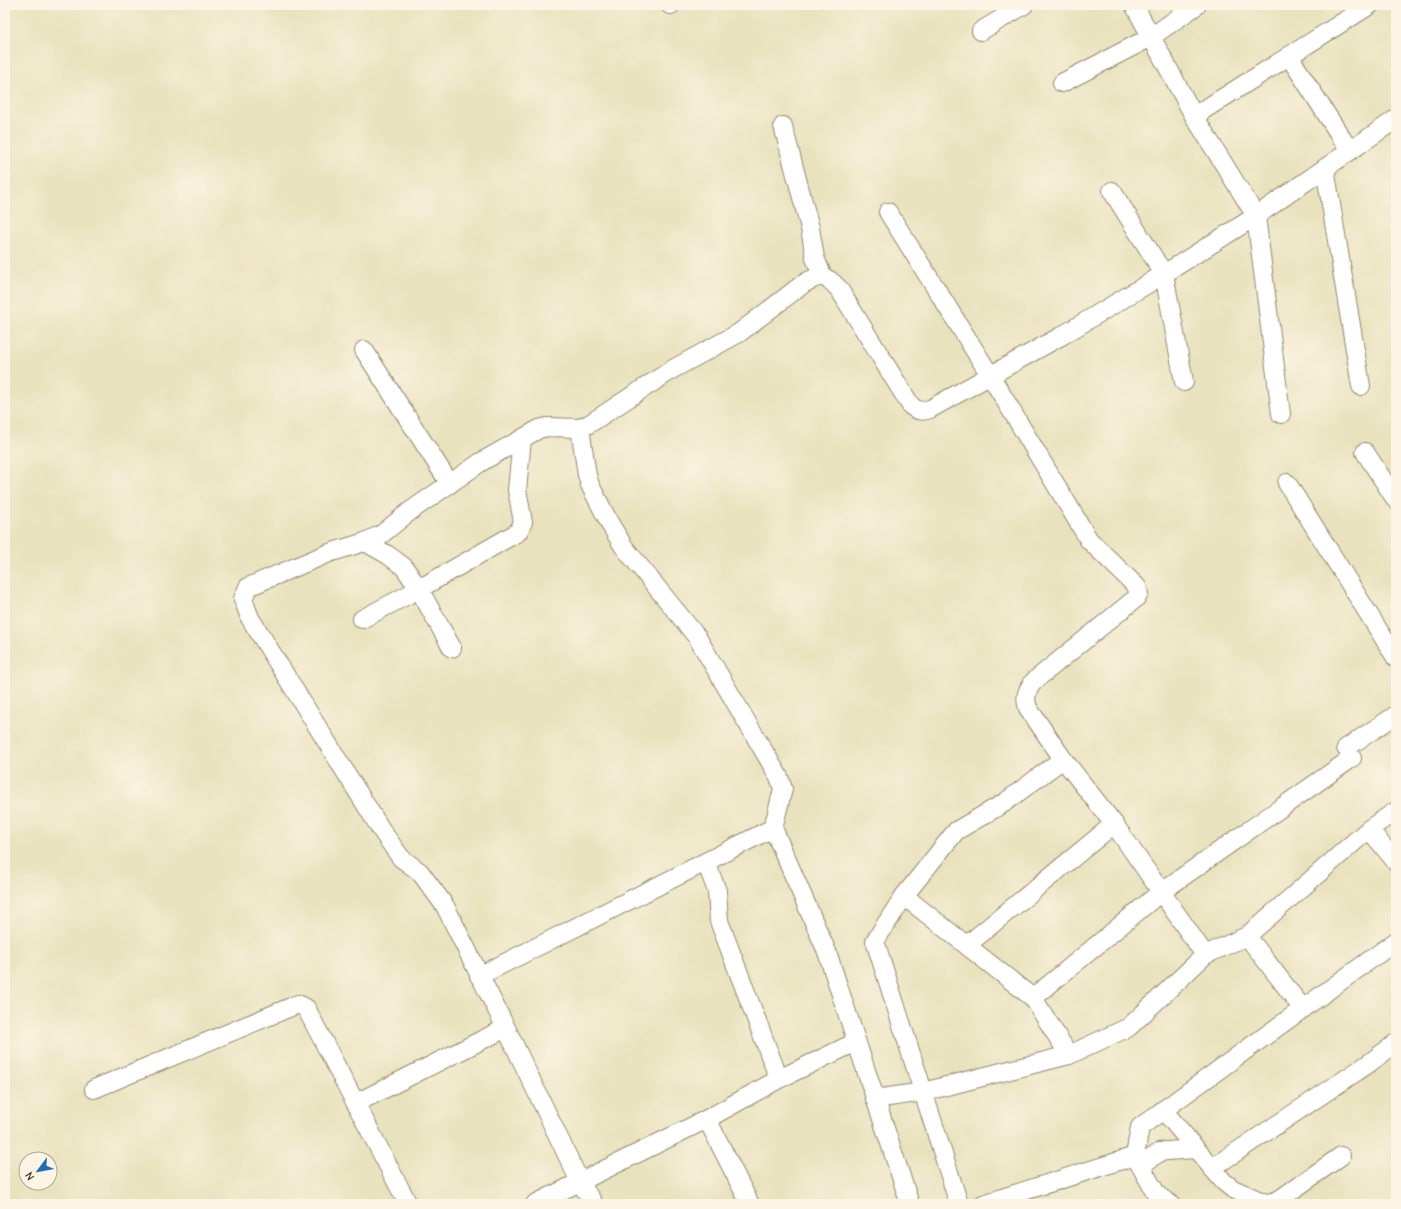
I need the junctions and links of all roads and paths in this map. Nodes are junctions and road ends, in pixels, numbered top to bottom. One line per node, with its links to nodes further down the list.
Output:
1 (1024, 5): 5 (street)
2 (1134, 5): 6 (street)
3 (1197, 5): 6 (street)
4 (1370, 5): 7 (street)
5 (981, 31)
6 (1151, 37): 8 (street); 9 (street)
7 (1288, 56): 9 (street); 12 (street)
8 (1062, 83)
9 (1194, 116): 16 (street)
10 (1396, 119): 12 (street)
11 (783, 126): 18 (street)
12 (1350, 151): 13 (street)
13 (1325, 168): 16 (street); 22 (street)
14 (1112, 191): 17 (street)
15 (888, 212): 20 (street)
16 (1256, 216): 17 (street); 23 (street)
17 (1164, 274): 20 (street); 21 (street)
18 (822, 277): 20 (street); 24 (street)
19 (364, 350): 28 (street)
20 (990, 375): 36 (street)
21 (1184, 382)
22 (1360, 386)
23 (1281, 414)
24 (580, 428): 25 (street); 39 (street)
25 (522, 439): 28 (street); 31 (street)
26 (1365, 452): 29 (street)
27 (1286, 483): 34 (street)
28 (450, 484): 30 (street)
29 (1396, 500)
30 (365, 542): 31 (street); 49 (street)
31 (419, 589): 32 (street); 33 (street)
32 (362, 619)
33 (452, 648)
34 (1396, 658)
35 (1396, 715): 43 (street)
36 (1063, 759): 38 (street); 44 (street)
37 (1396, 811): 40 (street)
38 (1114, 824): 43 (street); 47 (street)
39 (773, 828): 41 (street); 53 (street)
40 (1369, 829): 42 (street); 45 (street)
41 (706, 862): 49 (street); 56 (street)
42 (1396, 862)
43 (1161, 892): 48 (street); 50 (street)
44 (904, 896): 47 (street); 58 (street)
45 (1247, 936): 48 (street); 51 (street)
46 (1396, 941): 51 (street)
47 (967, 945): 50 (street)
48 (1205, 955): 55 (street)
49 (479, 976): 52 (street)
50 (1033, 998): 55 (street)
51 (1303, 1009): 61 (street)
52 (506, 1028): 60 (street); 67 (street)
53 (856, 1042): 56 (street); 59 (street)
54 (1396, 1043): 66 (street)
55 (1069, 1055): 58 (street)
56 (779, 1078): 62 (street)
57 (94, 1089): 60 (street)
58 (923, 1092): 59 (street); 73 (street)
59 (875, 1099): 72 (street)
60 (356, 1103): 68 (street)
61 (1163, 1110): 63 (street); 65 (street)
62 (708, 1118): 67 (street); 71 (street)
63 (1196, 1149): 65 (street); 66 (street)
64 (1341, 1156): 66 (street)
65 (1138, 1160): 74 (street); 75 (street)
66 (1212, 1168)
67 (580, 1182): 69 (street); 70 (street)
68 (408, 1204)
69 (535, 1204)
70 (594, 1204)
71 (750, 1204)
72 (910, 1204)
73 (959, 1204)
74 (982, 1204)
75 (1170, 1204)

